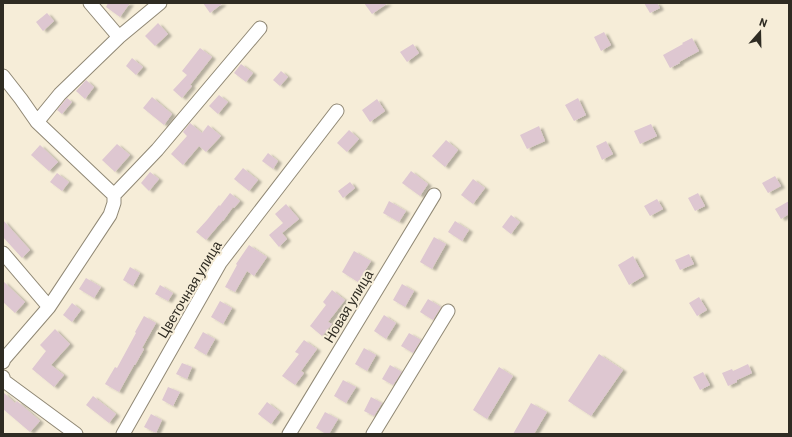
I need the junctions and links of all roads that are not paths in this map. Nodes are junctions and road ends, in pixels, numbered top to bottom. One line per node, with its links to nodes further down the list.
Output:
1 (90, 3): 4 (street)
2 (160, 3): 4 (street)
3 (260, 28): 8 (street)
4 (119, 37): 7 (street)
5 (3, 76): 7 (street)
6 (337, 112): 16 (street, Цветочная улица)
7 (37, 122): 8 (street)
8 (114, 195): 11 (street)
9 (434, 195): 17 (street, Новая улица)
10 (3, 253): 11 (street)
11 (49, 307): 13 (street)
12 (448, 311): 18 (street)
13 (3, 362)
14 (3, 377): 15 (street)
15 (76, 434)
16 (123, 434)
17 (289, 434)
18 (374, 434)

